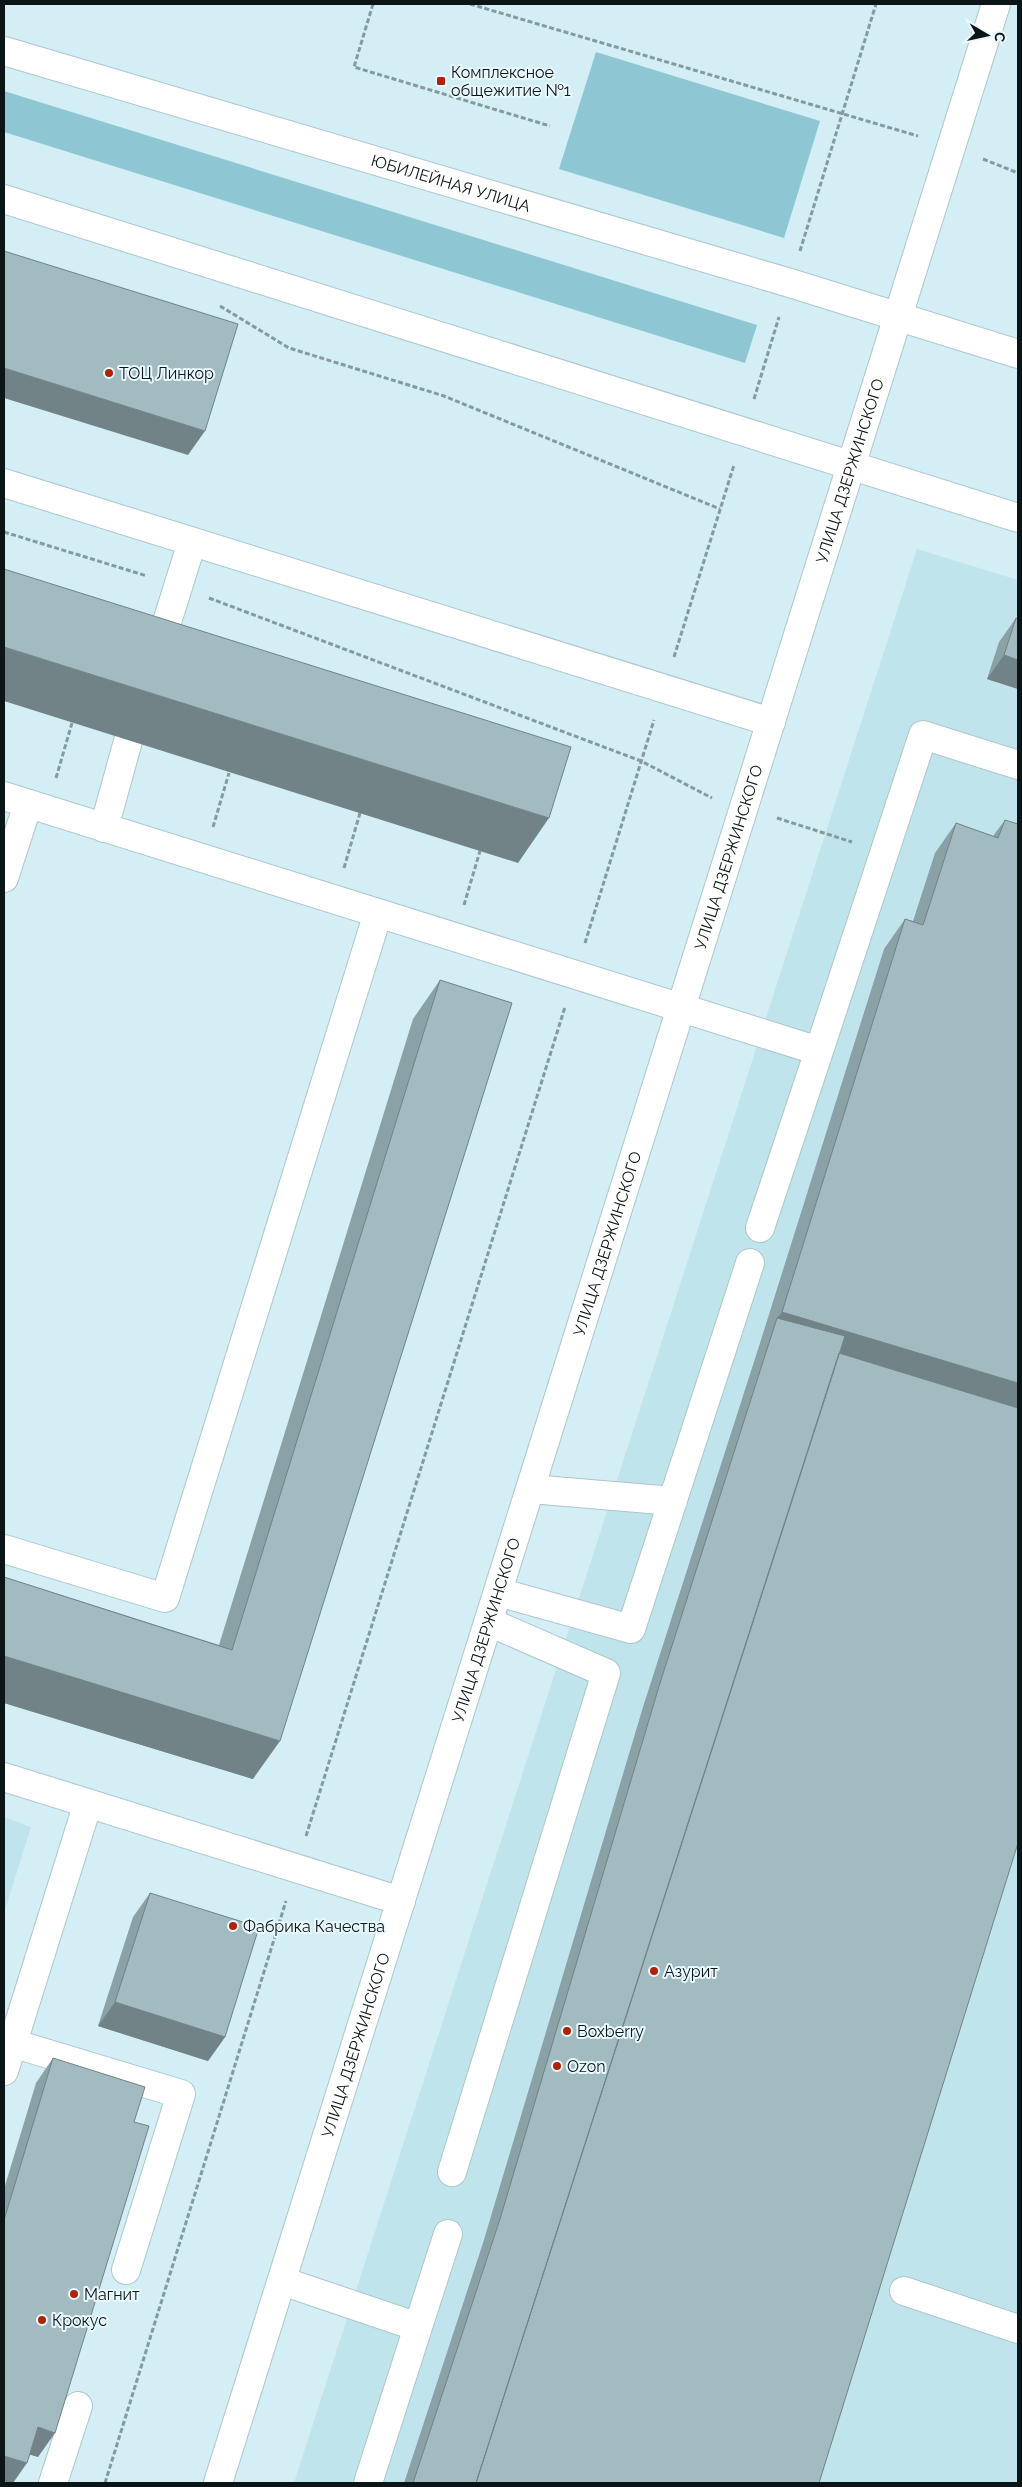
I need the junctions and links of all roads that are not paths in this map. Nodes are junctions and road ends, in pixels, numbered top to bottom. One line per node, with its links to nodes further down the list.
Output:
1 (996, 4): 5 (main road, УЛИЦА ДЗЕРЖИНСКОГО)
2 (4, 42): 3 (main road, ЮБИЛЕЙНАЯ УЛИЦА)
3 (15, 55): 5 (main road, ЮБИЛЕЙНАЯ УЛИЦА)
4 (4, 199): 7 (main road)
5 (898, 317): 6 (main road, ЮБИЛЕЙНАЯ УЛИЦА); 7 (main road, УЛИЦА ДЗЕРЖИНСКОГО)
6 (1018, 354)
7 (852, 467): 9 (main road); 12 (main road, УЛИЦА ДЗЕРЖИНСКОГО)
8 (4, 483): 10 (main road)
9 (1018, 518)
10 (192, 542): 11 (main road); 12 (main road)
11 (152, 670)
12 (771, 722): 19 (main road, УЛИЦА ДЗЕРЖИНСКОГО)
13 (128, 741): 16 (main road)
14 (1018, 765): 20 (main road)
15 (26, 803): 16 (main road); 17 (main road)
16 (104, 828): 18 (main road)
17 (4, 878)
18 (378, 913): 19 (main road); 25 (main road)
19 (681, 1008): 20 (main road); 23 (main road, УЛИЦА ДЗЕРЖИНСКОГО)
20 (819, 1051): 21 (main road)
21 (760, 1228)
22 (750, 1263): 24 (main road)
23 (531, 1489): 24 (main road); 26 (main road, УЛИЦА ДЗЕРЖИНСКОГО)
24 (673, 1501): 26 (main road)
25 (4, 1549)
26 (498, 1592): 27 (main road, УЛИЦА ДЗЕРЖИНСКОГО)
27 (489, 1622): 30 (main road, УЛИЦА ДЗЕРЖИНСКОГО); 33 (main road)
28 (4, 1777): 29 (main road)
29 (88, 1803): 30 (main road); 31 (main road)
30 (401, 1901): 36 (main road, УЛИЦА ДЗЕРЖИНСКОГО)
31 (12, 2044): 32 (main road); 35 (main road)
32 (4, 2071)
33 (452, 2172)
34 (448, 2234): 38 (main road)
35 (126, 2270)
36 (282, 2281): 38 (main road); 42 (main road, УЛИЦА ДЗЕРЖИНСКОГО)
37 (904, 2291): 39 (main road)
38 (418, 2327): 43 (main road)
39 (1018, 2329)
40 (78, 2406): 41 (main road)
41 (53, 2483)
42 (218, 2483)
43 (368, 2483)

